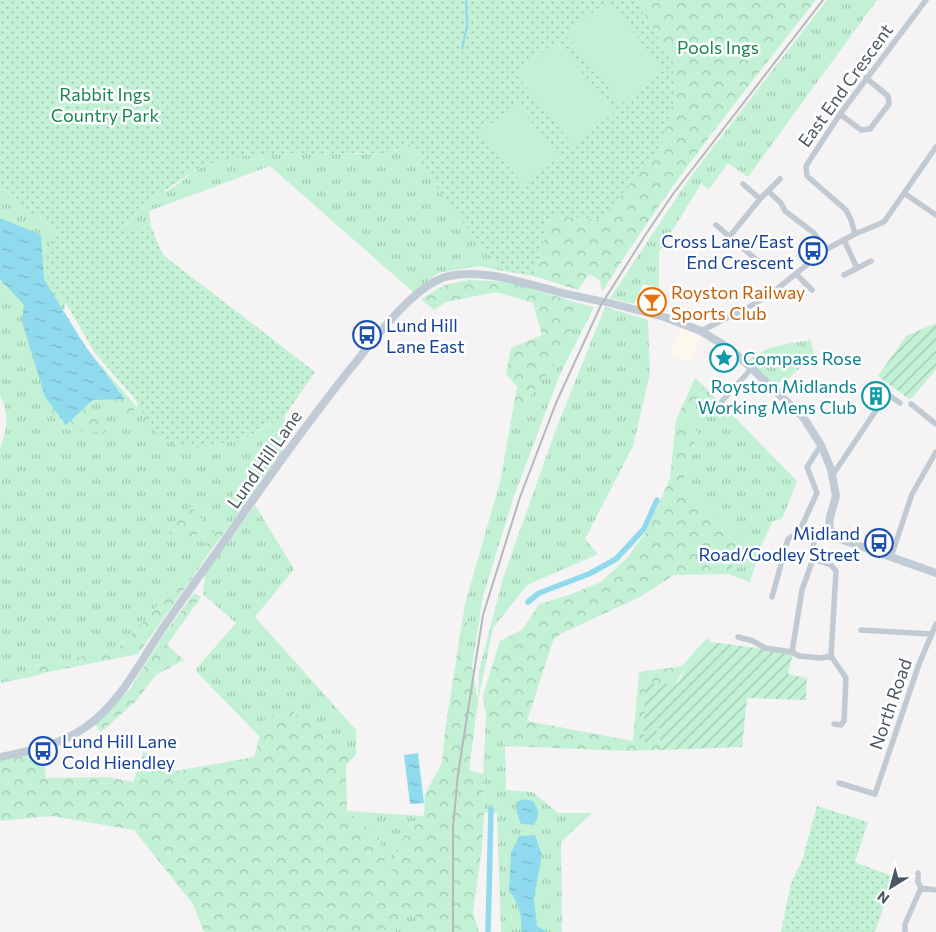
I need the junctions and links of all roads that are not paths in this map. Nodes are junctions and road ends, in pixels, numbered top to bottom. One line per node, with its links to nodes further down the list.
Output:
1 (926, 0): 2 (street, East End Crescent)
2 (866, 78): 3 (street, East End Crescent); 3 (street)
3 (840, 114): 12 (street, East End Crescent)
4 (936, 147): 8 (street)
5 (780, 178): 7 (street)
6 (743, 184): 9 (street)
7 (768, 191): 9 (street); 15 (street)
8 (904, 193): 10 (street); 12 (street)
9 (760, 200): 13 (street)
10 (936, 215)
11 (716, 225): 13 (street)
12 (855, 234): 14 (street)
13 (730, 236): 17 (street)
14 (844, 240): 15 (street); 18 (street)
15 (825, 250): 19 (street)
16 (871, 261): 18 (street)
17 (759, 262)
18 (857, 268): 20 (street)
19 (796, 274): 21 (street); 22 (street)
20 (844, 275)
21 (812, 290)
22 (700, 331): 23 (main road, Lund Hill Lane); 45 (main road, Lund Hill Lane)
23 (752, 368): 24 (street); 28 (main road, Lund Hill Lane)
24 (722, 401)
25 (900, 403): 30 (street)
26 (911, 404): 27 (street)
27 (936, 424)
28 (821, 445): 30 (main road, Lund Hill Lane); 32 (street)
29 (936, 452): 34 (street)
30 (832, 476): 31 (main road, Lund Hill Lane)
31 (829, 529): 33 (street); 34 (main road)
32 (799, 532): 33 (street); 37 (street)
33 (814, 535): 35 (street)
34 (892, 557): 36 (main road)
35 (813, 559): 42 (street); 43 (street)
36 (936, 574)
37 (772, 597)
38 (936, 624): 40 (street, North Road)
39 (861, 630): 40 (street)
40 (931, 634): 46 (street, North Road)
41 (738, 637): 42 (street)
42 (792, 652): 43 (street)
43 (831, 656): 44 (street)
44 (834, 724)
45 (0, 757)
46 (840, 783)
47 (918, 873): 48 (street)
48 (921, 888): 49 (street); 50 (street)
49 (936, 890)
50 (905, 932)

